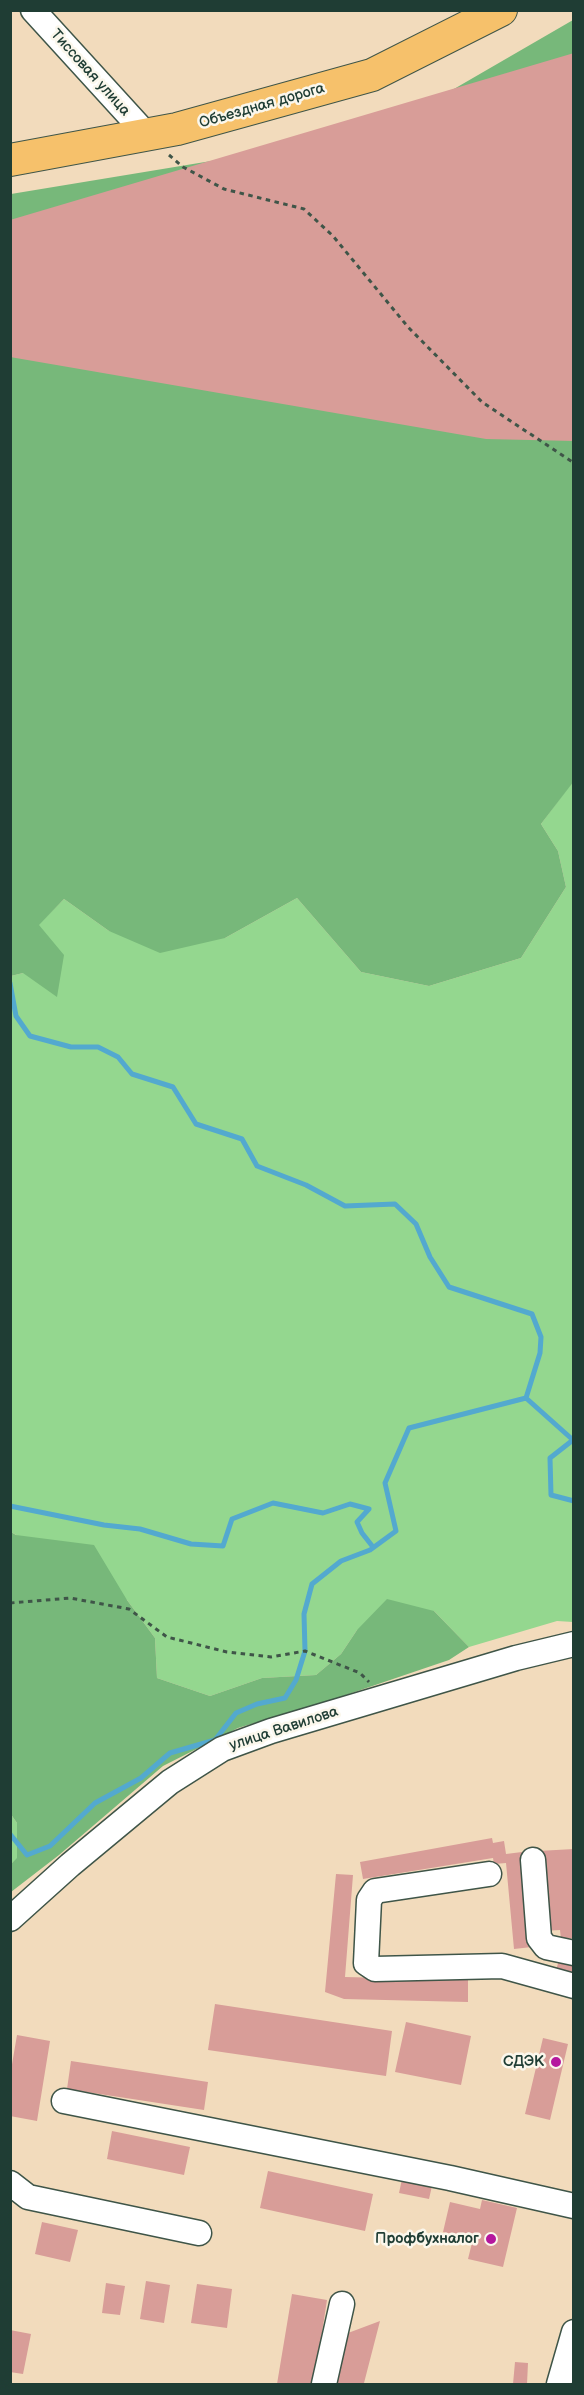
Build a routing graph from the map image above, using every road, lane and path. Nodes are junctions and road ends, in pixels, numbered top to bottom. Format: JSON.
{"nodes":[{"id":1,"x":33,"y":10,"type":"edge"},
{"id":2,"x":501,"y":10,"type":"edge"},
{"id":3,"x":464,"y":19,"type":"edge"},
{"id":4,"x":147,"y":135,"type":"junction"},
{"id":5,"x":10,"y":160,"type":"edge"},
{"id":6,"x":573,"y":464,"type":"edge"},
{"id":7,"x":10,"y":1603,"type":"edge"},
{"id":8,"x":573,"y":1644,"type":"edge"},
{"id":9,"x":387,"y":1697,"type":"junction"},
{"id":10,"x":533,"y":1860,"type":"dead end"},
{"id":11,"x":489,"y":1874,"type":"dead end"},
{"id":12,"x":10,"y":1919,"type":"edge"},
{"id":13,"x":564,"y":1951,"type":"edge"},
{"id":14,"x":543,"y":1977,"type":"junction"},
{"id":15,"x":573,"y":1986,"type":"edge"},
{"id":16,"x":64,"y":2101,"type":"dead end"},
{"id":17,"x":10,"y":2183,"type":"edge"},
{"id":18,"x":573,"y":2206,"type":"edge"},
{"id":19,"x":200,"y":2233,"type":"dead end"},
{"id":20,"x":342,"y":2304,"type":"dead end"},
{"id":21,"x":573,"y":2335,"type":"edge"},
{"id":22,"x":324,"y":2385,"type":"edge"},
{"id":23,"x":559,"y":2385,"type":"edge"}],
"edges":[{"from":1,"to":4,"type":"street","name":"Тиссовая улица"},
{"from":2,"to":3,"type":"main road","name":"Объездная дорога"},
{"from":3,"to":4,"type":"main road","name":"Объездная дорога"},
{"from":4,"to":5,"type":"main road","name":"Объездная дорога"},
{"from":4,"to":6,"type":"path"},
{"from":7,"to":9,"type":"path"},
{"from":8,"to":9,"type":"street","name":"улица Вавилова"},
{"from":9,"to":12,"type":"street","name":"улица Вавилова"},
{"from":10,"to":13,"type":"street"},
{"from":11,"to":14,"type":"street"},
{"from":13,"to":14,"type":"street"},
{"from":14,"to":15,"type":"street"},
{"from":16,"to":18,"type":"street"},
{"from":17,"to":19,"type":"street"},
{"from":20,"to":22,"type":"street"},
{"from":21,"to":23,"type":"street"}]}
